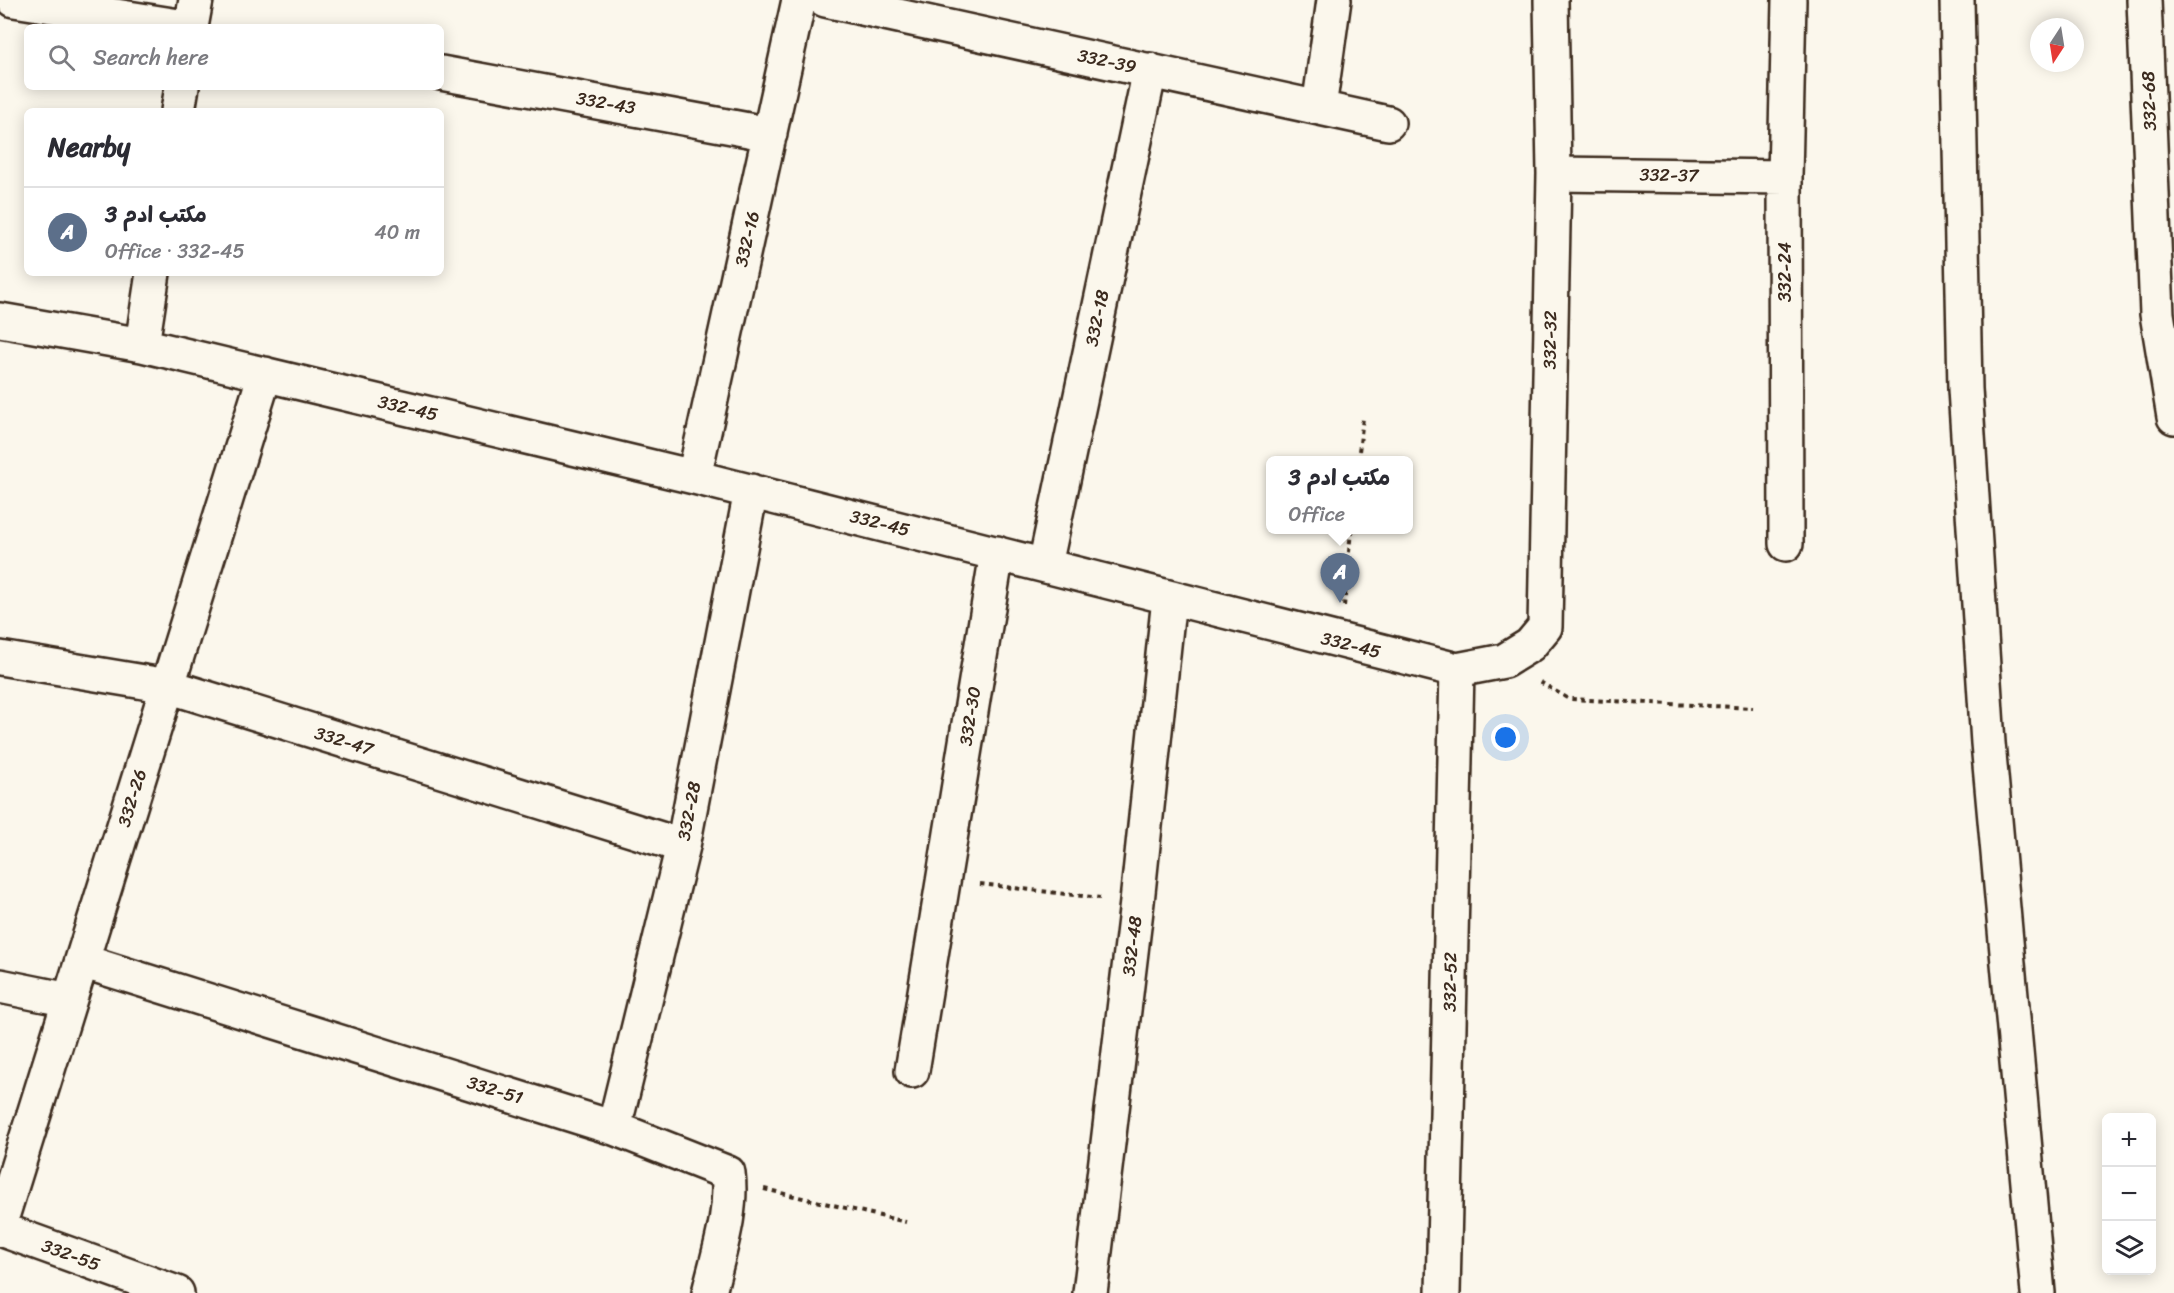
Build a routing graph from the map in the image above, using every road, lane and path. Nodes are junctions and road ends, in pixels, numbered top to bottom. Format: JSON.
{"nodes":[{"id":1,"x":14,"y":0,"type":"edge"},
{"id":2,"x":196,"y":0,"type":"edge"},
{"id":3,"x":799,"y":0,"type":"edge"},
{"id":4,"x":825,"y":0,"type":"edge"},
{"id":5,"x":1334,"y":0,"type":"edge"},
{"id":6,"x":1551,"y":0,"type":"edge"},
{"id":7,"x":1789,"y":0,"type":"edge"},
{"id":8,"x":1957,"y":0,"type":"edge"},
{"id":9,"x":2144,"y":0,"type":"edge"},
{"id":10,"x":166,"y":24,"type":"edge"},
{"id":11,"x":192,"y":24,"type":"edge"},
{"id":12,"x":1150,"y":70,"type":"junction"},
{"id":13,"x":444,"y":75,"type":"edge"},
{"id":14,"x":182,"y":90,"type":"edge"},
{"id":15,"x":178,"y":108,"type":"edge"},
{"id":16,"x":1319,"y":108,"type":"junction"},
{"id":17,"x":1388,"y":123,"type":"dead end"},
{"id":18,"x":770,"y":134,"type":"junction"},
{"id":19,"x":1554,"y":174,"type":"junction"},
{"id":20,"x":1785,"y":177,"type":"junction"},
{"id":21,"x":153,"y":276,"type":"edge"},
{"id":22,"x":0,"y":320,"type":"edge"},
{"id":23,"x":142,"y":345,"type":"junction"},
{"id":24,"x":265,"y":374,"type":"junction"},
{"id":25,"x":2174,"y":417,"type":"edge"},
{"id":26,"x":1363,"y":418,"type":"dead end"},
{"id":27,"x":1358,"y":456,"type":"edge"},
{"id":28,"x":694,"y":477,"type":"junction"},
{"id":29,"x":751,"y":491,"type":"junction"},
{"id":30,"x":1351,"y":534,"type":"edge"},
{"id":31,"x":1786,"y":544,"type":"dead end"},
{"id":32,"x":997,"y":553,"type":"junction"},
{"id":33,"x":1045,"y":565,"type":"junction"},
{"id":34,"x":1169,"y":598,"type":"junction"},
{"id":35,"x":1340,"y":642,"type":"junction"},
{"id":36,"x":0,"y":658,"type":"edge"},
{"id":37,"x":1504,"y":661,"type":"junction"},
{"id":38,"x":1457,"y":670,"type":"junction"},
{"id":39,"x":168,"y":686,"type":"junction"},
{"id":40,"x":1753,"y":708,"type":"dead end"},
{"id":41,"x":682,"y":846,"type":"junction"},
{"id":42,"x":943,"y":879,"type":"junction"},
{"id":43,"x":1137,"y":902,"type":"junction"},
{"id":44,"x":82,"y":961,"type":"junction"},
{"id":45,"x":0,"y":986,"type":"edge"},
{"id":46,"x":69,"y":1000,"type":"junction"},
{"id":47,"x":912,"y":1071,"type":"dead end"},
{"id":48,"x":614,"y":1128,"type":"junction"},
{"id":49,"x":728,"y":1173,"type":"junction"},
{"id":50,"x":906,"y":1222,"type":"dead end"},
{"id":51,"x":0,"y":1223,"type":"edge"},
{"id":52,"x":0,"y":1229,"type":"edge"},
{"id":53,"x":177,"y":1293,"type":"edge"},
{"id":54,"x":709,"y":1293,"type":"edge"},
{"id":55,"x":1090,"y":1293,"type":"edge"},
{"id":56,"x":1443,"y":1293,"type":"edge"},
{"id":57,"x":2038,"y":1293,"type":"edge"}],
"edges":[{"from":1,"to":10,"type":"street"},
{"from":2,"to":11,"type":"street"},
{"from":3,"to":18,"type":"street","name":"332-16"},
{"from":4,"to":12,"type":"street","name":"332-39"},
{"from":5,"to":16,"type":"street"},
{"from":6,"to":19,"type":"street","name":"332-32"},
{"from":7,"to":20,"type":"street","name":"332-24"},
{"from":8,"to":57,"type":"street"},
{"from":9,"to":25,"type":"street","name":"332-68"},
{"from":12,"to":16,"type":"street","name":"332-39"},
{"from":12,"to":33,"type":"street","name":"332-18"},
{"from":13,"to":18,"type":"street","name":"332-43"},
{"from":14,"to":15,"type":"street"},
{"from":16,"to":17,"type":"street","name":"332-39"},
{"from":18,"to":28,"type":"street","name":"332-16"},
{"from":19,"to":20,"type":"street","name":"332-37"},
{"from":19,"to":37,"type":"street","name":"332-32"},
{"from":20,"to":31,"type":"street","name":"332-24"},
{"from":21,"to":23,"type":"street"},
{"from":22,"to":23,"type":"street","name":"332-45"},
{"from":23,"to":24,"type":"street","name":"332-45"},
{"from":24,"to":28,"type":"street","name":"332-45"},
{"from":24,"to":39,"type":"street","name":"332-26"},
{"from":26,"to":27,"type":"path"},
{"from":28,"to":29,"type":"street","name":"332-45"},
{"from":29,"to":32,"type":"street","name":"332-45"},
{"from":29,"to":41,"type":"street","name":"332-28"},
{"from":30,"to":35,"type":"path"},
{"from":32,"to":33,"type":"street","name":"332-45"},
{"from":32,"to":42,"type":"street","name":"332-30"},
{"from":33,"to":34,"type":"street","name":"332-45"},
{"from":34,"to":35,"type":"street","name":"332-45"},
{"from":34,"to":43,"type":"street","name":"332-48"},
{"from":35,"to":38,"type":"street","name":"332-45"},
{"from":36,"to":39,"type":"street","name":"332-47"},
{"from":37,"to":38,"type":"street","name":"332-45"},
{"from":37,"to":40,"type":"path"},
{"from":38,"to":56,"type":"street","name":"332-52"},
{"from":39,"to":41,"type":"street","name":"332-47"},
{"from":39,"to":44,"type":"street","name":"332-26"},
{"from":41,"to":48,"type":"street","name":"332-28"},
{"from":42,"to":43,"type":"path"},
{"from":42,"to":47,"type":"street","name":"332-30"},
{"from":43,"to":55,"type":"street","name":"332-48"},
{"from":44,"to":46,"type":"street","name":"332-26"},
{"from":44,"to":48,"type":"street","name":"332-51"},
{"from":45,"to":46,"type":"street"},
{"from":46,"to":51,"type":"street","name":"332-26"},
{"from":48,"to":49,"type":"street","name":"332-51"},
{"from":49,"to":50,"type":"path"},
{"from":49,"to":54,"type":"street"},
{"from":52,"to":53,"type":"street","name":"332-55"}]}
